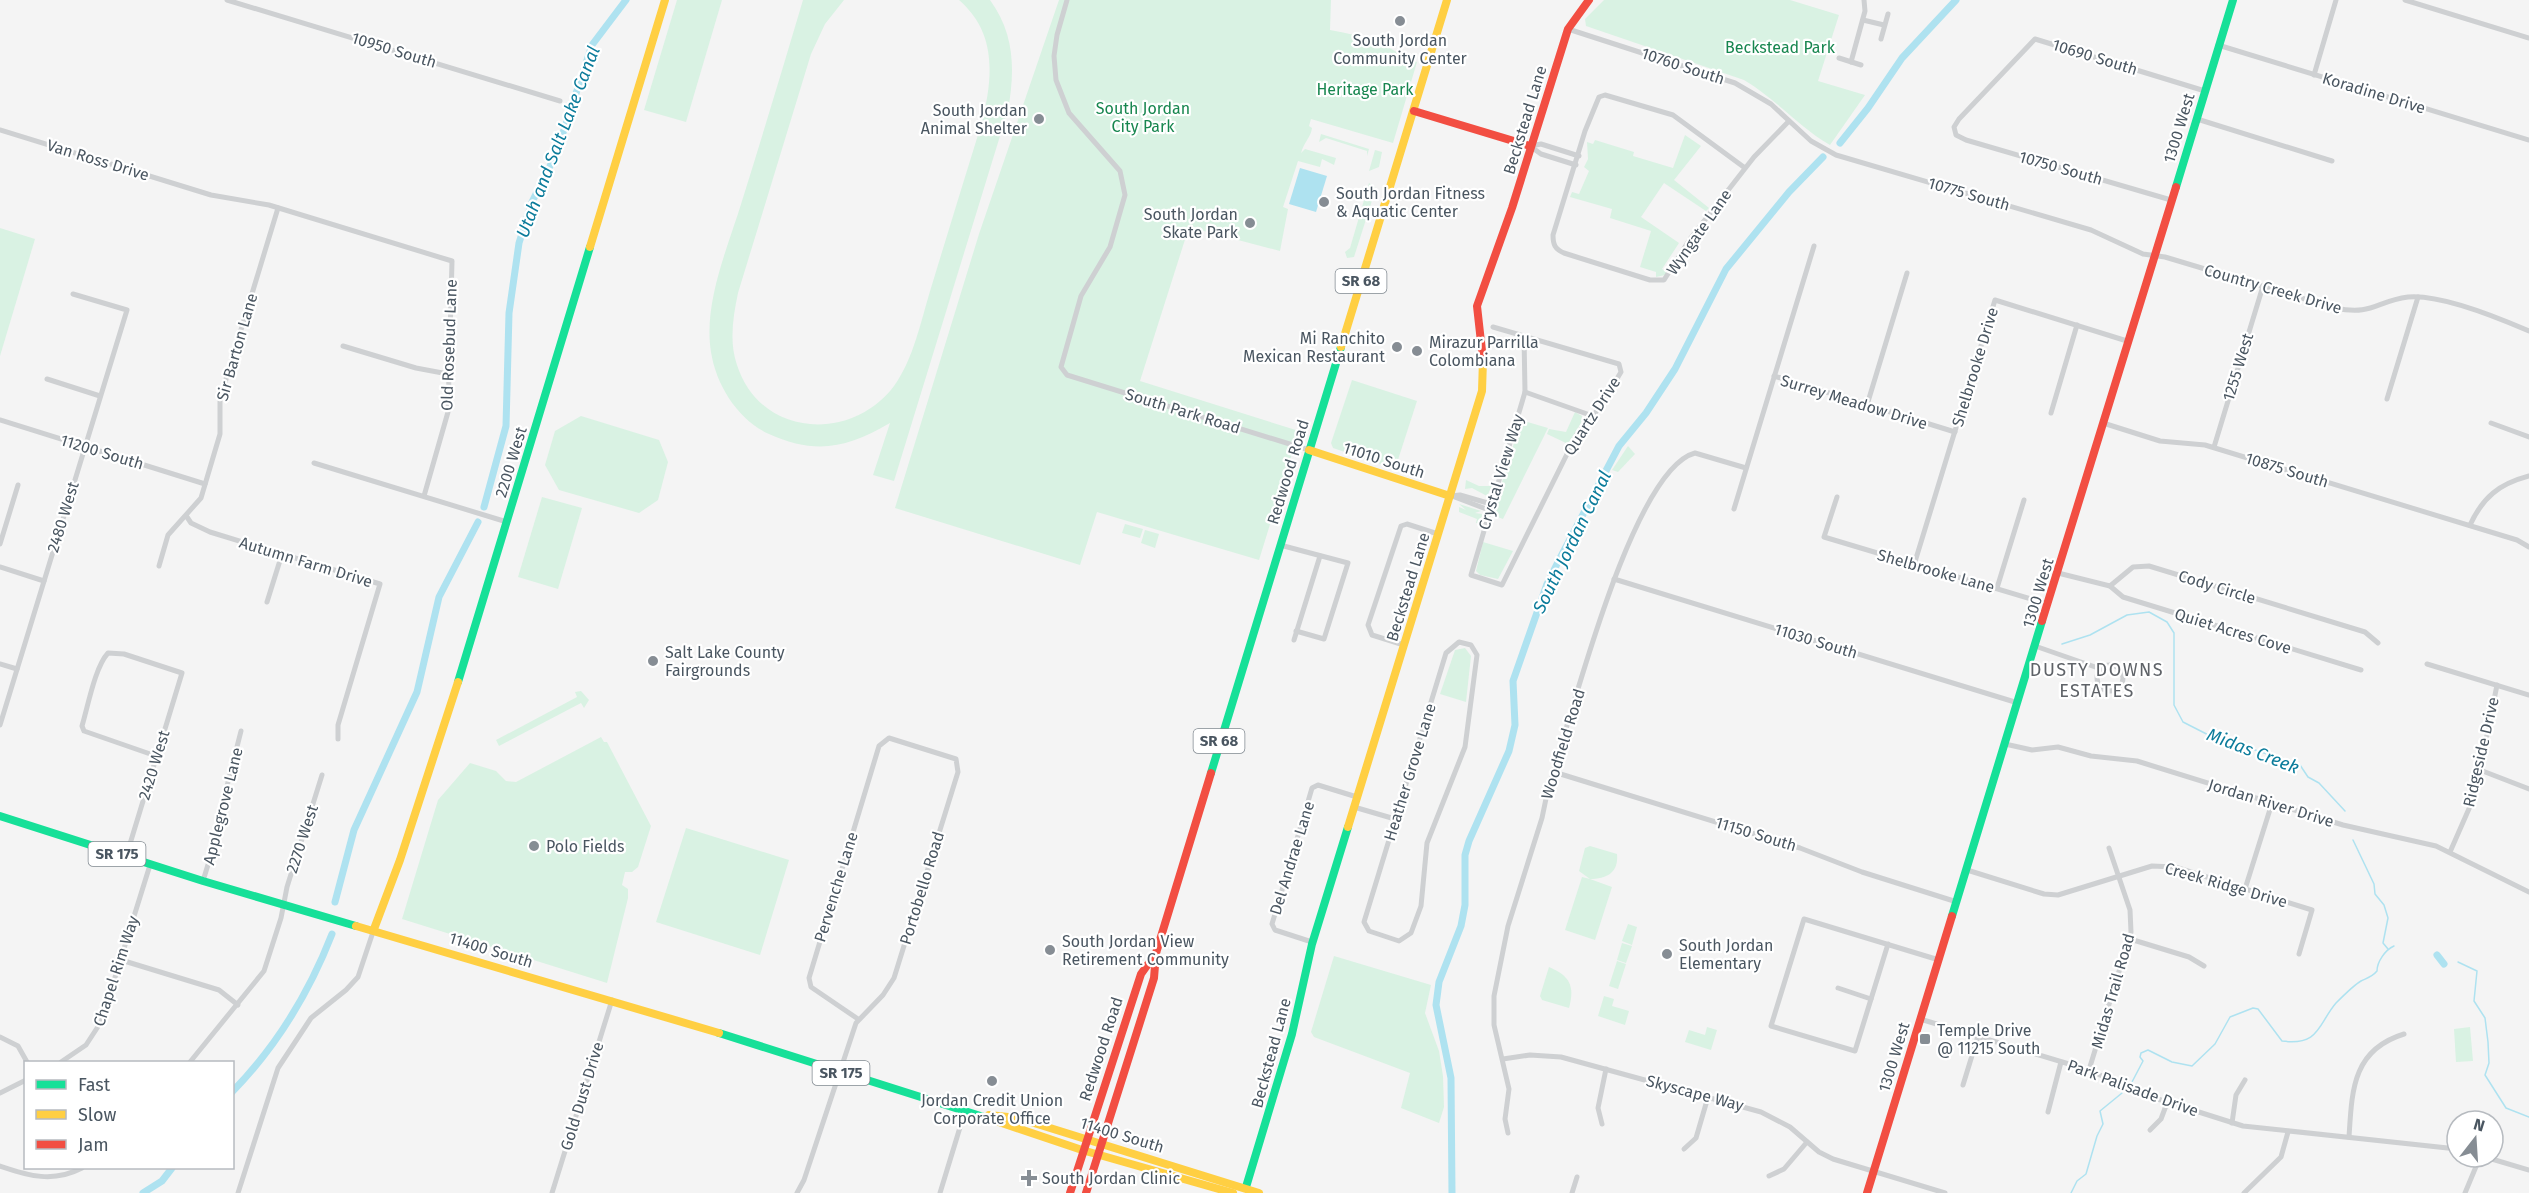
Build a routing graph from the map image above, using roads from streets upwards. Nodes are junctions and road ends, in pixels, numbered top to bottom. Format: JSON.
{"nodes":[{"id":1,"x":227,"y":0,"type":"edge"},
{"id":2,"x":664,"y":0,"type":"edge"},
{"id":3,"x":1067,"y":0,"type":"edge"},
{"id":4,"x":1447,"y":0,"type":"edge"},
{"id":5,"x":1589,"y":0,"type":"edge"},
{"id":6,"x":1864,"y":0,"type":"edge"},
{"id":7,"x":2233,"y":0,"type":"edge"},
{"id":8,"x":2336,"y":0,"type":"edge"},
{"id":9,"x":2405,"y":0,"type":"edge"},
{"id":10,"x":1888,"y":14,"type":"dead end"},
{"id":11,"x":1863,"y":20,"type":"junction"},
{"id":12,"x":1884,"y":25,"type":"junction"},
{"id":13,"x":1568,"y":29,"type":"junction"},
{"id":14,"x":2529,"y":38,"type":"edge"},
{"id":15,"x":1881,"y":39,"type":"dead end"},
{"id":16,"x":2218,"y":45,"type":"junction"},
{"id":17,"x":1839,"y":58,"type":"dead end"},
{"id":18,"x":1851,"y":62,"type":"junction"},
{"id":19,"x":1862,"y":65,"type":"dead end"},
{"id":20,"x":2314,"y":75,"type":"junction"},
{"id":21,"x":2205,"y":91,"type":"junction"},
{"id":22,"x":560,"y":101,"type":"dead end"},
{"id":23,"x":1414,"y":111,"type":"junction"},
{"id":24,"x":2197,"y":119,"type":"junction"},
{"id":25,"x":1789,"y":122,"type":"junction"},
{"id":26,"x":0,"y":130,"type":"edge"},
{"id":27,"x":1953,"y":132,"type":"joint"},
{"id":28,"x":2529,"y":140,"type":"edge"},
{"id":29,"x":1530,"y":146,"type":"junction"},
{"id":30,"x":1579,"y":156,"type":"junction"},
{"id":31,"x":2332,"y":160,"type":"dead end"},
{"id":32,"x":1576,"y":165,"type":"junction"},
{"id":33,"x":1745,"y":168,"type":"junction"},
{"id":34,"x":196,"y":190,"type":"joint"},
{"id":35,"x":2171,"y":200,"type":"junction"},
{"id":36,"x":278,"y":208,"type":"junction"},
{"id":37,"x":1814,"y":246,"type":"dead end"},
{"id":38,"x":2155,"y":255,"type":"junction"},
{"id":39,"x":1907,"y":273,"type":"dead end"},
{"id":40,"x":2263,"y":286,"type":"junction"},
{"id":41,"x":73,"y":294,"type":"dead end"},
{"id":42,"x":2418,"y":297,"type":"junction"},
{"id":43,"x":2077,"y":326,"type":"junction"},
{"id":44,"x":1493,"y":327,"type":"dead end"},
{"id":45,"x":2529,"y":331,"type":"edge"},
{"id":46,"x":1524,"y":336,"type":"junction"},
{"id":47,"x":2127,"y":341,"type":"junction"},
{"id":48,"x":343,"y":345,"type":"dead end"},
{"id":49,"x":448,"y":374,"type":"junction"},
{"id":50,"x":1774,"y":376,"type":"junction"},
{"id":51,"x":47,"y":379,"type":"dead end"},
{"id":52,"x":1525,"y":392,"type":"junction"},
{"id":53,"x":100,"y":396,"type":"junction"},
{"id":54,"x":2387,"y":399,"type":"dead end"},
{"id":55,"x":1867,"y":405,"type":"junction"},
{"id":56,"x":2050,"y":413,"type":"dead end"},
{"id":57,"x":1590,"y":415,"type":"junction"},
{"id":58,"x":0,"y":420,"type":"edge"},
{"id":59,"x":2103,"y":423,"type":"junction"},
{"id":60,"x":2491,"y":423,"type":"dead end"},
{"id":61,"x":1955,"y":432,"type":"junction"},
{"id":62,"x":2529,"y":437,"type":"edge"},
{"id":63,"x":85,"y":446,"type":"junction"},
{"id":64,"x":2214,"y":447,"type":"junction"},
{"id":65,"x":1310,"y":450,"type":"junction"},
{"id":66,"x":314,"y":463,"type":"dead end"},
{"id":67,"x":1746,"y":468,"type":"junction"},
{"id":68,"x":2529,"y":476,"type":"edge"},
{"id":69,"x":205,"y":484,"type":"junction"},
{"id":70,"x":18,"y":485,"type":"dead end"},
{"id":71,"x":424,"y":496,"type":"junction"},
{"id":72,"x":1450,"y":496,"type":"junction"},
{"id":73,"x":1837,"y":497,"type":"dead end"},
{"id":74,"x":2024,"y":500,"type":"dead end"},
{"id":75,"x":1490,"y":507,"type":"junction"},
{"id":76,"x":1734,"y":509,"type":"dead end"},
{"id":77,"x":187,"y":517,"type":"junction"},
{"id":78,"x":507,"y":522,"type":"junction"},
{"id":79,"x":2470,"y":525,"type":"junction"},
{"id":80,"x":1438,"y":534,"type":"junction"},
{"id":81,"x":0,"y":544,"type":"edge"},
{"id":82,"x":1280,"y":545,"type":"junction"},
{"id":83,"x":2529,"y":547,"type":"edge"},
{"id":84,"x":282,"y":554,"type":"junction"},
{"id":85,"x":1320,"y":556,"type":"junction"},
{"id":86,"x":1914,"y":565,"type":"junction"},
{"id":87,"x":159,"y":566,"type":"dead end"},
{"id":88,"x":0,"y":567,"type":"edge"},
{"id":89,"x":2058,"y":573,"type":"junction"},
{"id":90,"x":1614,"y":579,"type":"junction"},
{"id":91,"x":44,"y":581,"type":"junction"},
{"id":92,"x":1502,"y":585,"type":"joint"},
{"id":93,"x":2110,"y":586,"type":"junction"},
{"id":94,"x":1997,"y":588,"type":"junction"},
{"id":95,"x":267,"y":602,"type":"dead end"},
{"id":96,"x":2048,"y":604,"type":"junction"},
{"id":97,"x":1296,"y":631,"type":"junction"},
{"id":98,"x":1294,"y":640,"type":"dead end"},
{"id":99,"x":2378,"y":643,"type":"dead end"},
{"id":100,"x":1404,"y":645,"type":"junction"},
{"id":101,"x":2035,"y":646,"type":"junction"},
{"id":102,"x":0,"y":664,"type":"edge"},
{"id":103,"x":2427,"y":664,"type":"dead end"},
{"id":104,"x":16,"y":669,"type":"junction"},
{"id":105,"x":2101,"y":669,"type":"junction"},
{"id":106,"x":2361,"y":670,"type":"dead end"},
{"id":107,"x":2497,"y":685,"type":"junction"},
{"id":108,"x":2529,"y":695,"type":"edge"},
{"id":109,"x":2018,"y":704,"type":"junction"},
{"id":110,"x":0,"y":725,"type":"edge"},
{"id":111,"x":241,"y":731,"type":"dead end"},
{"id":112,"x":889,"y":738,"type":"joint"},
{"id":113,"x":338,"y":739,"type":"dead end"},
{"id":114,"x":2005,"y":744,"type":"junction"},
{"id":115,"x":156,"y":756,"type":"junction"},
{"id":116,"x":2480,"y":770,"type":"junction"},
{"id":117,"x":1554,"y":772,"type":"junction"},
{"id":118,"x":322,"y":775,"type":"dead end"},
{"id":119,"x":2529,"y":789,"type":"edge"},
{"id":120,"x":1357,"y":797,"type":"junction"},
{"id":121,"x":2271,"y":803,"type":"junction"},
{"id":122,"x":1354,"y":807,"type":"junction"},
{"id":123,"x":0,"y":816,"type":"edge"},
{"id":124,"x":1395,"y":819,"type":"junction"},
{"id":125,"x":2109,"y":848,"type":"dead end"},
{"id":126,"x":2450,"y":852,"type":"junction"},
{"id":127,"x":126,"y":857,"type":"junction"},
{"id":128,"x":150,"y":865,"type":"junction"},
{"id":129,"x":1967,"y":870,"type":"junction"},
{"id":130,"x":2119,"y":877,"type":"junction"},
{"id":131,"x":203,"y":881,"type":"junction"},
{"id":132,"x":2245,"y":889,"type":"junction"},
{"id":133,"x":2529,"y":891,"type":"edge"},
{"id":134,"x":1956,"y":902,"type":"junction"},
{"id":135,"x":283,"y":904,"type":"junction"},
{"id":136,"x":374,"y":929,"type":"junction"},
{"id":137,"x":2130,"y":939,"type":"junction"},
{"id":138,"x":1312,"y":942,"type":"junction"},
{"id":139,"x":1888,"y":944,"type":"junction"},
{"id":140,"x":1156,"y":953,"type":"junction"},
{"id":141,"x":2299,"y":954,"type":"dead end"},
{"id":142,"x":121,"y":960,"type":"junction"},
{"id":143,"x":1939,"y":960,"type":"junction"},
{"id":144,"x":2204,"y":966,"type":"dead end"},
{"id":145,"x":1838,"y":988,"type":"dead end"},
{"id":146,"x":1871,"y":999,"type":"junction"},
{"id":147,"x":612,"y":1000,"type":"junction"},
{"id":148,"x":238,"y":1005,"type":"junction"},
{"id":149,"x":858,"y":1018,"type":"junction"},
{"id":150,"x":1920,"y":1019,"type":"junction"},
{"id":151,"x":2404,"y":1034,"type":"dead end"},
{"id":152,"x":1978,"y":1036,"type":"junction"},
{"id":153,"x":0,"y":1037,"type":"edge"},
{"id":154,"x":1503,"y":1059,"type":"junction"},
{"id":155,"x":26,"y":1061,"type":"edge"},
{"id":156,"x":63,"y":1061,"type":"edge"},
{"id":157,"x":191,"y":1061,"type":"edge"},
{"id":158,"x":2061,"y":1062,"type":"junction"},
{"id":159,"x":1606,"y":1069,"type":"junction"},
{"id":160,"x":2089,"y":1070,"type":"junction"},
{"id":161,"x":840,"y":1072,"type":"junction"},
{"id":162,"x":2244,"y":1080,"type":"dead end"},
{"id":163,"x":24,"y":1081,"type":"edge"},
{"id":164,"x":1964,"y":1085,"type":"dead end"},
{"id":165,"x":0,"y":1093,"type":"edge"},
{"id":166,"x":1708,"y":1097,"type":"junction"},
{"id":167,"x":2167,"y":1103,"type":"junction"},
{"id":168,"x":965,"y":1110,"type":"junction"},
{"id":169,"x":2048,"y":1112,"type":"dead end"},
{"id":170,"x":974,"y":1113,"type":"junction"},
{"id":171,"x":2232,"y":1123,"type":"junction"},
{"id":172,"x":1602,"y":1124,"type":"dead end"},
{"id":173,"x":2150,"y":1130,"type":"dead end"},
{"id":174,"x":2288,"y":1132,"type":"junction"},
{"id":175,"x":1508,"y":1133,"type":"dead end"},
{"id":176,"x":2349,"y":1137,"type":"junction"},
{"id":177,"x":1086,"y":1138,"type":"junction"},
{"id":178,"x":1807,"y":1142,"type":"junction"},
{"id":179,"x":1102,"y":1143,"type":"junction"},
{"id":180,"x":2445,"y":1148,"type":"edge"},
{"id":181,"x":1684,"y":1149,"type":"dead end"},
{"id":182,"x":1082,"y":1150,"type":"junction"},
{"id":183,"x":1098,"y":1155,"type":"junction"},
{"id":184,"x":2505,"y":1163,"type":"edge"},
{"id":185,"x":0,"y":1166,"type":"edge"},
{"id":186,"x":78,"y":1169,"type":"edge"},
{"id":187,"x":2475,"y":1169,"type":"edge"},
{"id":188,"x":2529,"y":1170,"type":"edge"},
{"id":189,"x":1873,"y":1172,"type":"junction"},
{"id":190,"x":1769,"y":1176,"type":"dead end"},
{"id":191,"x":1576,"y":1177,"type":"dead end"},
{"id":192,"x":1246,"y":1187,"type":"junction"},
{"id":193,"x":238,"y":1193,"type":"edge"},
{"id":194,"x":552,"y":1193,"type":"edge"},
{"id":195,"x":797,"y":1193,"type":"edge"},
{"id":196,"x":940,"y":1193,"type":"edge"},
{"id":197,"x":1070,"y":1193,"type":"edge"},
{"id":198,"x":1086,"y":1193,"type":"edge"},
{"id":199,"x":1233,"y":1193,"type":"edge"},
{"id":200,"x":1259,"y":1193,"type":"edge"},
{"id":201,"x":1572,"y":1193,"type":"edge"},
{"id":202,"x":1867,"y":1193,"type":"edge"},
{"id":203,"x":1945,"y":1193,"type":"edge"},
{"id":204,"x":2244,"y":1193,"type":"edge"},
{"id":205,"x":2465,"y":1193,"type":"edge"}],
"edges":[{"from":1,"to":22,"type":"street","name":"10950 South"},
{"from":2,"to":78,"type":"street","name":"2200 West"},
{"from":3,"to":65,"type":"street","name":"South Park Road"},
{"from":4,"to":23,"type":"street","name":"Redwood Road","number":"SR 68"},
{"from":5,"to":13,"type":"street","name":"Beckstead Lane"},
{"from":6,"to":11,"type":"street"},
{"from":7,"to":16,"type":"street","name":"1300 West"},
{"from":8,"to":20,"type":"street"},
{"from":9,"to":14,"type":"street"},
{"from":10,"to":12,"type":"street"},
{"from":11,"to":12,"type":"street"},
{"from":11,"to":18,"type":"street"},
{"from":12,"to":15,"type":"street"},
{"from":13,"to":25,"type":"street","name":"10760 South"},
{"from":13,"to":29,"type":"street","name":"Beckstead Lane"},
{"from":16,"to":20,"type":"street","name":"Koradine Drive"},
{"from":16,"to":21,"type":"street","name":"1300 West"},
{"from":17,"to":18,"type":"street"},
{"from":18,"to":19,"type":"street"},
{"from":20,"to":28,"type":"street","name":"Koradine Drive"},
{"from":21,"to":24,"type":"street","name":"1300 West"},
{"from":21,"to":27,"type":"street","name":"10690 South"},
{"from":23,"to":29,"type":"street"},
{"from":23,"to":65,"type":"street","name":"Redwood Road","number":"SR 68"},
{"from":24,"to":31,"type":"street"},
{"from":24,"to":35,"type":"street","name":"1300 West"},
{"from":25,"to":33,"type":"street","name":"Wyngate Lane"},
{"from":25,"to":38,"type":"street","name":"10775 South"},
{"from":26,"to":34,"type":"street","name":"Van Ross Drive"},
{"from":27,"to":35,"type":"street","name":"10750 South"},
{"from":29,"to":30,"type":"street"},
{"from":29,"to":32,"type":"street"},
{"from":29,"to":72,"type":"street","name":"Beckstead Lane"},
{"from":30,"to":32,"type":"street"},
{"from":30,"to":33,"type":"street"},
{"from":32,"to":33,"type":"street","name":"Wyngate Lane"},
{"from":34,"to":36,"type":"street","name":"Old Rosebud Lane"},
{"from":35,"to":38,"type":"street","name":"1300 West"},
{"from":36,"to":49,"type":"street","name":"Old Rosebud Lane"},
{"from":36,"to":69,"type":"street","name":"Sir Barton Lane"},
{"from":37,"to":50,"type":"street"},
{"from":38,"to":40,"type":"street","name":"Country Creek Drive"},
{"from":38,"to":47,"type":"street","name":"1300 West"},
{"from":39,"to":55,"type":"street"},
{"from":40,"to":42,"type":"street","name":"Country Creek Drive"},
{"from":40,"to":64,"type":"street","name":"1255 West"},
{"from":41,"to":53,"type":"street","name":"2480 West"},
{"from":42,"to":45,"type":"street","name":"Country Creek Drive"},
{"from":42,"to":54,"type":"street"},
{"from":43,"to":47,"type":"street","name":"Shelbrooke Drive"},
{"from":43,"to":56,"type":"street"},
{"from":43,"to":61,"type":"street","name":"Shelbrooke Drive"},
{"from":44,"to":46,"type":"street","name":"Quartz Drive"},
{"from":46,"to":52,"type":"street","name":"Crystal View Way"},
{"from":46,"to":57,"type":"street","name":"Quartz Drive"},
{"from":47,"to":59,"type":"street","name":"1300 West"},
{"from":48,"to":49,"type":"street"},
{"from":49,"to":71,"type":"street","name":"Old Rosebud Lane"},
{"from":50,"to":55,"type":"street","name":"Surrey Meadow Drive"},
{"from":50,"to":67,"type":"street","name":"Surrey Meadow Drive"},
{"from":51,"to":53,"type":"street"},
{"from":52,"to":57,"type":"street"},
{"from":52,"to":75,"type":"street","name":"Crystal View Way"},
{"from":53,"to":63,"type":"street","name":"2480 West"},
{"from":55,"to":61,"type":"street","name":"Surrey Meadow Drive"},
{"from":57,"to":92,"type":"street","name":"Quartz Drive"},
{"from":58,"to":63,"type":"street","name":"11200 South"},
{"from":59,"to":64,"type":"street","name":"10875 South"},
{"from":59,"to":89,"type":"street","name":"1300 West"},
{"from":60,"to":62,"type":"street"},
{"from":61,"to":86,"type":"street","name":"Shelbrooke Drive"},
{"from":63,"to":69,"type":"street","name":"11200 South"},
{"from":63,"to":91,"type":"street","name":"2480 West"},
{"from":64,"to":79,"type":"street","name":"10875 South"},
{"from":65,"to":72,"type":"street","name":"11010 South"},
{"from":65,"to":82,"type":"street","name":"Redwood Road","number":"SR 68"},
{"from":66,"to":71,"type":"street"},
{"from":67,"to":76,"type":"street","name":"Surrey Meadow Drive"},
{"from":67,"to":90,"type":"street","name":"Woodfield Road"},
{"from":68,"to":79,"type":"street"},
{"from":69,"to":77,"type":"street","name":"Sir Barton Lane"},
{"from":70,"to":81,"type":"street"},
{"from":71,"to":78,"type":"street"},
{"from":72,"to":75,"type":"street","name":"11010 South"},
{"from":72,"to":80,"type":"street","name":"Beckstead Lane"},
{"from":73,"to":86,"type":"street","name":"Shelbrooke Lane"},
{"from":74,"to":94,"type":"street"},
{"from":75,"to":92,"type":"street","name":"Crystal View Way"},
{"from":77,"to":84,"type":"street","name":"Autumn Farm Drive"},
{"from":77,"to":87,"type":"street","name":"Sir Barton Lane"},
{"from":78,"to":136,"type":"street","name":"2200 West"},
{"from":79,"to":83,"type":"street","name":"10875 South"},
{"from":80,"to":100,"type":"street","name":"Beckstead Lane"},
{"from":80,"to":100,"type":"street"},
{"from":82,"to":85,"type":"street"},
{"from":82,"to":140,"type":"street","name":"Redwood Road","number":"SR 68"},
{"from":84,"to":95,"type":"street"},
{"from":84,"to":113,"type":"street","name":"Autumn Farm Drive"},
{"from":85,"to":97,"type":"street"},
{"from":85,"to":97,"type":"street"},
{"from":86,"to":94,"type":"street","name":"Shelbrooke Lane"},
{"from":88,"to":91,"type":"street"},
{"from":89,"to":93,"type":"street"},
{"from":89,"to":96,"type":"street","name":"1300 West"},
{"from":90,"to":109,"type":"street","name":"11030 South"},
{"from":90,"to":117,"type":"street","name":"Woodfield Road"},
{"from":91,"to":104,"type":"street","name":"2480 West"},
{"from":93,"to":99,"type":"street","name":"Cody Circle"},
{"from":93,"to":106,"type":"street","name":"Quiet Acres Cove"},
{"from":94,"to":96,"type":"street","name":"Shelbrooke Lane"},
{"from":96,"to":101,"type":"street","name":"1300 West"},
{"from":97,"to":98,"type":"street"},
{"from":100,"to":120,"type":"street","name":"Beckstead Lane"},
{"from":101,"to":105,"type":"street"},
{"from":101,"to":109,"type":"street","name":"1300 West"},
{"from":102,"to":104,"type":"street"},
{"from":103,"to":107,"type":"street"},
{"from":104,"to":110,"type":"street","name":"2480 West"},
{"from":105,"to":105,"type":"street"},
{"from":107,"to":108,"type":"street"},
{"from":107,"to":116,"type":"street","name":"Ridgeside Drive"},
{"from":109,"to":114,"type":"street","name":"1300 West"},
{"from":111,"to":131,"type":"street","name":"Applegrove Lane"},
{"from":112,"to":149,"type":"street","name":"Pervenche Lane"},
{"from":112,"to":149,"type":"street","name":"Portobello Road"},
{"from":114,"to":121,"type":"street","name":"Jordan River Drive"},
{"from":114,"to":129,"type":"street","name":"1300 West"},
{"from":115,"to":115,"type":"street","name":"2420 West"},
{"from":115,"to":127,"type":"street","name":"2420 West"},
{"from":116,"to":119,"type":"street"},
{"from":116,"to":126,"type":"street","name":"Ridgeside Drive"},
{"from":117,"to":134,"type":"street","name":"11150 South"},
{"from":117,"to":154,"type":"street","name":"Woodfield Road"},
{"from":118,"to":135,"type":"street","name":"2270 West"},
{"from":120,"to":122,"type":"street","name":"Beckstead Lane"},
{"from":120,"to":138,"type":"street","name":"Del Andrae Lane"},
{"from":121,"to":126,"type":"street","name":"Jordan River Drive"},
{"from":121,"to":132,"type":"street"},
{"from":122,"to":124,"type":"street"},
{"from":122,"to":138,"type":"street","name":"Beckstead Lane"},
{"from":123,"to":127,"type":"street","name":"11400 South","number":"SR 175"},
{"from":124,"to":124,"type":"street","name":"Heather Grove Lane"},
{"from":125,"to":130,"type":"street","name":"Midas Trail Road"},
{"from":126,"to":133,"type":"street","name":"Jordan River Drive"},
{"from":127,"to":128,"type":"street","name":"11400 South","number":"SR 175"},
{"from":128,"to":131,"type":"street","name":"11400 South","number":"SR 175"},
{"from":128,"to":142,"type":"street","name":"Chapel Rim Way"},
{"from":129,"to":130,"type":"street","name":"Creek Ridge Drive"},
{"from":129,"to":134,"type":"street","name":"1300 West"},
{"from":130,"to":132,"type":"street","name":"Creek Ridge Drive"},
{"from":130,"to":137,"type":"street","name":"Midas Trail Road"},
{"from":131,"to":135,"type":"street","name":"11400 South","number":"SR 175"},
{"from":132,"to":141,"type":"street","name":"Creek Ridge Drive"},
{"from":134,"to":143,"type":"street","name":"1300 West"},
{"from":135,"to":136,"type":"street","name":"11400 South","number":"SR 175"},
{"from":135,"to":148,"type":"street","name":"2270 West"},
{"from":136,"to":147,"type":"street","name":"11400 South","number":"SR 175"},
{"from":136,"to":193,"type":"street"},
{"from":137,"to":144,"type":"street"},
{"from":137,"to":160,"type":"street","name":"Midas Trail Road"},
{"from":138,"to":192,"type":"street","name":"Beckstead Lane"},
{"from":139,"to":143,"type":"street"},
{"from":139,"to":146,"type":"street"},
{"from":139,"to":146,"type":"street"},
{"from":140,"to":177,"type":"street","name":"Redwood Road","number":"SR 68"},
{"from":140,"to":179,"type":"street","name":"Redwood Road","number":"SR 68"},
{"from":142,"to":148,"type":"street"},
{"from":142,"to":156,"type":"street","name":"Chapel Rim Way"},
{"from":143,"to":150,"type":"street","name":"1300 West"},
{"from":145,"to":146,"type":"street"},
{"from":147,"to":161,"type":"street","name":"11400 South","number":"SR 175"},
{"from":147,"to":194,"type":"street","name":"Gold Dust Drive"},
{"from":148,"to":157,"type":"street","name":"2270 West"},
{"from":149,"to":161,"type":"street","name":"Portobello Road"},
{"from":150,"to":152,"type":"street","name":"Park Palisade Drive"},
{"from":150,"to":189,"type":"street","name":"1300 West"},
{"from":151,"to":176,"type":"street"},
{"from":152,"to":158,"type":"street","name":"Park Palisade Drive"},
{"from":152,"to":164,"type":"street"},
{"from":153,"to":155,"type":"street"},
{"from":154,"to":159,"type":"street","name":"Skyscape Way"},
{"from":154,"to":175,"type":"street","name":"Woodfield Road"},
{"from":158,"to":160,"type":"street","name":"Park Palisade Drive"},
{"from":158,"to":169,"type":"street"},
{"from":159,"to":166,"type":"street","name":"Skyscape Way"},
{"from":159,"to":172,"type":"street"},
{"from":160,"to":167,"type":"street","name":"Park Palisade Drive"},
{"from":161,"to":168,"type":"street","name":"11400 South","number":"SR 175"},
{"from":161,"to":195,"type":"street","name":"Portobello Road"},
{"from":162,"to":171,"type":"street"},
{"from":163,"to":165,"type":"street"},
{"from":166,"to":178,"type":"street","name":"Skyscape Way"},
{"from":166,"to":181,"type":"street"},
{"from":167,"to":171,"type":"street","name":"Park Palisade Drive"},
{"from":167,"to":173,"type":"street"},
{"from":168,"to":170,"type":"street","name":"11400 South","number":"SR 175"},
{"from":168,"to":196,"type":"street"},
{"from":170,"to":177,"type":"street","name":"11400 South","number":"SR 175"},
{"from":170,"to":182,"type":"street","name":"11400 South","number":"SR 175"},
{"from":171,"to":174,"type":"street","name":"Park Palisade Drive"},
{"from":174,"to":176,"type":"street","name":"Park Palisade Drive"},
{"from":174,"to":204,"type":"street"},
{"from":176,"to":180,"type":"street","name":"Park Palisade Drive"},
{"from":177,"to":179,"type":"street","name":"11400 South","number":"SR 175"},
{"from":177,"to":182,"type":"street","name":"Redwood Road","number":"SR 68"},
{"from":178,"to":189,"type":"street","name":"Skyscape Way"},
{"from":178,"to":190,"type":"street"},
{"from":179,"to":183,"type":"street","name":"Redwood Road","number":"SR 68"},
{"from":179,"to":192,"type":"street","name":"11400 South","number":"SR 175"},
{"from":182,"to":183,"type":"street","name":"11400 South","number":"SR 175"},
{"from":182,"to":197,"type":"street","name":"Redwood Road","number":"SR 68"},
{"from":183,"to":198,"type":"street","name":"Redwood Road","number":"SR 68"},
{"from":183,"to":199,"type":"street","name":"11400 South","number":"SR 175"},
{"from":184,"to":188,"type":"street"},
{"from":185,"to":186,"type":"street"},
{"from":187,"to":205,"type":"street"},
{"from":189,"to":202,"type":"street","name":"1300 West"},
{"from":189,"to":203,"type":"street","name":"Skyscape Way"},
{"from":191,"to":201,"type":"street"},
{"from":192,"to":200,"type":"street","name":"11400 South","number":"SR 175"}]}
